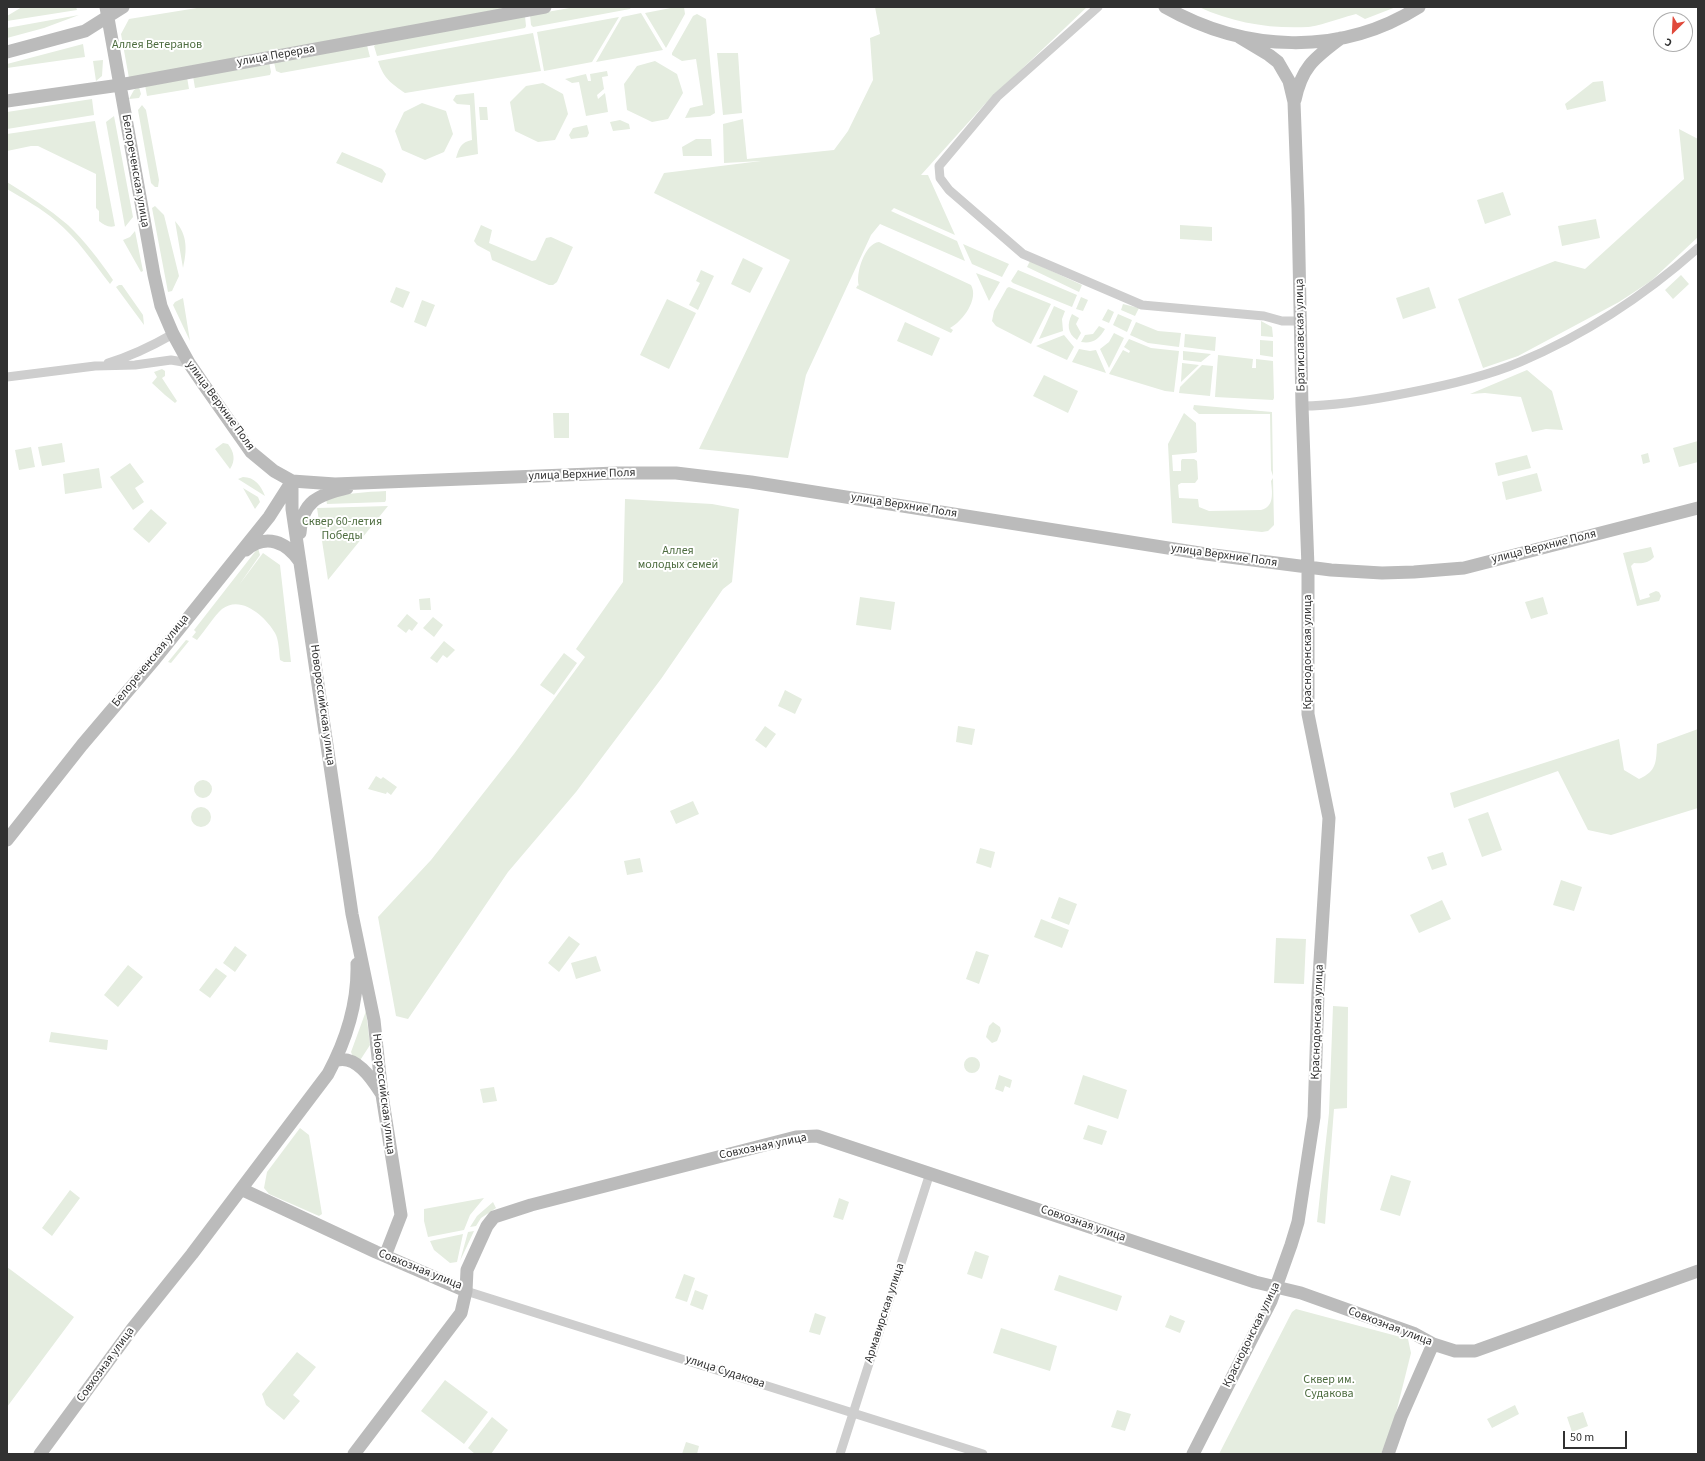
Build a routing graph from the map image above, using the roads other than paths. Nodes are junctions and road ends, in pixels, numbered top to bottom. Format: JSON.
{"nodes":[{"id":1,"x":123,"y":7,"type":"edge"},
{"id":2,"x":545,"y":7,"type":"edge"},
{"id":3,"x":1098,"y":7,"type":"edge"},
{"id":4,"x":1165,"y":7,"type":"edge"},
{"id":5,"x":1419,"y":7,"type":"edge"},
{"id":6,"x":107,"y":12,"type":"edge"},
{"id":7,"x":1239,"y":37,"type":"junction"},
{"id":8,"x":1342,"y":38,"type":"junction"},
{"id":9,"x":7,"y":52,"type":"edge"},
{"id":10,"x":120,"y":85,"type":"junction"},
{"id":11,"x":7,"y":101,"type":"edge"},
{"id":12,"x":1294,"y":102,"type":"junction"},
{"id":13,"x":1698,"y":248,"type":"edge"},
{"id":14,"x":1300,"y":321,"type":"junction"},
{"id":15,"x":172,"y":334,"type":"junction"},
{"id":16,"x":189,"y":363,"type":"junction"},
{"id":17,"x":95,"y":366,"type":"junction"},
{"id":18,"x":7,"y":377,"type":"edge"},
{"id":19,"x":1302,"y":406,"type":"junction"},
{"id":20,"x":292,"y":481,"type":"junction"},
{"id":21,"x":372,"y":483,"type":"junction"},
{"id":22,"x":1698,"y":508,"type":"edge"},
{"id":23,"x":298,"y":550,"type":"junction"},
{"id":24,"x":235,"y":560,"type":"junction"},
{"id":25,"x":300,"y":564,"type":"junction"},
{"id":26,"x":1308,"y":567,"type":"junction"},
{"id":27,"x":7,"y":840,"type":"edge"},
{"id":28,"x":355,"y":930,"type":"junction"},
{"id":29,"x":335,"y":1061,"type":"junction"},
{"id":30,"x":382,"y":1095,"type":"junction"},
{"id":31,"x":930,"y":1173,"type":"junction"},
{"id":32,"x":241,"y":1189,"type":"junction"},
{"id":33,"x":385,"y":1256,"type":"junction"},
{"id":34,"x":1698,"y":1271,"type":"edge"},
{"id":35,"x":1276,"y":1287,"type":"junction"},
{"id":36,"x":466,"y":1291,"type":"junction"},
{"id":37,"x":1433,"y":1344,"type":"junction"},
{"id":38,"x":853,"y":1413,"type":"junction"},
{"id":39,"x":40,"y":1454,"type":"edge"},
{"id":40,"x":354,"y":1454,"type":"edge"},
{"id":41,"x":840,"y":1454,"type":"edge"},
{"id":42,"x":983,"y":1454,"type":"edge"},
{"id":43,"x":1193,"y":1454,"type":"edge"},
{"id":44,"x":1388,"y":1454,"type":"edge"}],
"edges":[{"from":1,"to":6,"type":"street"},
{"from":2,"to":10,"type":"street","name":"улица Перерва"},
{"from":3,"to":14,"type":"street"},
{"from":4,"to":7,"type":"street","name":"Братиславская улица"},
{"from":5,"to":8,"type":"street","name":"Братиславская улица"},
{"from":6,"to":9,"type":"street"},
{"from":6,"to":10,"type":"street","name":"Белореченская улица"},
{"from":7,"to":8,"type":"street","name":"Братиславская улица"},
{"from":7,"to":12,"type":"street","name":"Братиславская улица"},
{"from":8,"to":12,"type":"street","name":"Братиславская улица"},
{"from":10,"to":11,"type":"street","name":"улица Перерва"},
{"from":10,"to":15,"type":"street","name":"Белореченская улица"},
{"from":12,"to":14,"type":"street","name":"Братиславская улица"},
{"from":13,"to":19,"type":"street"},
{"from":14,"to":19,"type":"street","name":"Братиславская улица"},
{"from":15,"to":16,"type":"street","name":"улица Верхние Поля"},
{"from":15,"to":17,"type":"street"},
{"from":16,"to":17,"type":"street"},
{"from":16,"to":20,"type":"street","name":"улица Верхние Поля"},
{"from":17,"to":18,"type":"street"},
{"from":19,"to":26,"type":"street","name":"Братиславская улица"},
{"from":20,"to":21,"type":"street","name":"улица Верхние Поля"},
{"from":20,"to":23,"type":"street","name":"Новороссийская улица"},
{"from":20,"to":24,"type":"street","name":"Белореченская улица"},
{"from":21,"to":23,"type":"street"},
{"from":21,"to":26,"type":"street","name":"улица Верхние Поля"},
{"from":22,"to":26,"type":"street","name":"улица Верхние Поля"},
{"from":23,"to":25,"type":"street","name":"Новороссийская улица"},
{"from":24,"to":25,"type":"street"},
{"from":24,"to":27,"type":"street","name":"Белореченская улица"},
{"from":25,"to":28,"type":"street","name":"Новороссийская улица"},
{"from":26,"to":35,"type":"street","name":"Краснодонская улица"},
{"from":28,"to":29,"type":"street","name":"Новороссийская улица"},
{"from":28,"to":30,"type":"street","name":"Новороссийская улица"},
{"from":29,"to":30,"type":"street"},
{"from":29,"to":32,"type":"street","name":"Новороссийская улица"},
{"from":30,"to":33,"type":"street","name":"Новороссийская улица"},
{"from":31,"to":35,"type":"street","name":"Совхозная улица"},
{"from":31,"to":36,"type":"street","name":"Совхозная улица"},
{"from":31,"to":38,"type":"street","name":"Армавирская улица"},
{"from":32,"to":33,"type":"street","name":"Совхозная улица"},
{"from":32,"to":39,"type":"street","name":"Совхозная улица"},
{"from":33,"to":36,"type":"street","name":"Совхозная улица"},
{"from":34,"to":37,"type":"street","name":"Совхозная улица"},
{"from":35,"to":37,"type":"street","name":"Совхозная улица"},
{"from":35,"to":43,"type":"street","name":"Краснодонская улица"},
{"from":36,"to":38,"type":"street","name":"улица Судакова"},
{"from":36,"to":40,"type":"street"},
{"from":37,"to":44,"type":"street"},
{"from":38,"to":41,"type":"street","name":"Армавирская улица"},
{"from":38,"to":42,"type":"street","name":"улица Судакова"}]}
